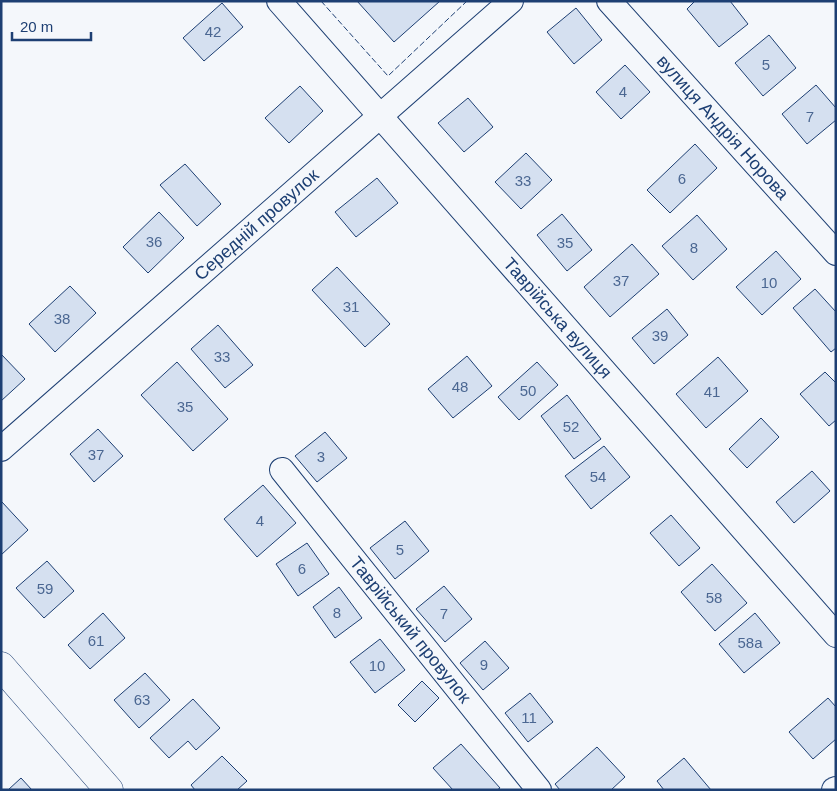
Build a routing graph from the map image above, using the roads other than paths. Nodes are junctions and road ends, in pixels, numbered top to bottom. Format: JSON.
{"nodes":[{"id":1,"x":279,"y":1,"type":"edge"},
{"id":2,"x":511,"y":1,"type":"edge"},
{"id":3,"x":609,"y":1,"type":"edge"},
{"id":4,"x":379,"y":116,"type":"junction"},
{"id":5,"x":836,"y":253,"type":"edge"},
{"id":6,"x":1,"y":449,"type":"edge"},
{"id":7,"x":282,"y":470,"type":"dead end"},
{"id":8,"x":836,"y":635,"type":"edge"},
{"id":9,"x":1,"y":666,"type":"edge"},
{"id":10,"x":110,"y":790,"type":"edge"},
{"id":11,"x":539,"y":790,"type":"edge"}],
"edges":[{"from":1,"to":4,"type":"street","name":"Таврійська вулиця"},
{"from":2,"to":4,"type":"street","name":"Середній провулок"},
{"from":3,"to":5,"type":"street","name":"вулиця Андрія Норова"},
{"from":4,"to":6,"type":"street","name":"Середній провулок"},
{"from":4,"to":8,"type":"street","name":"Таврійська вулиця"},
{"from":7,"to":11,"type":"street","name":"Таврійський провулок"},
{"from":9,"to":10,"type":"street"}]}
